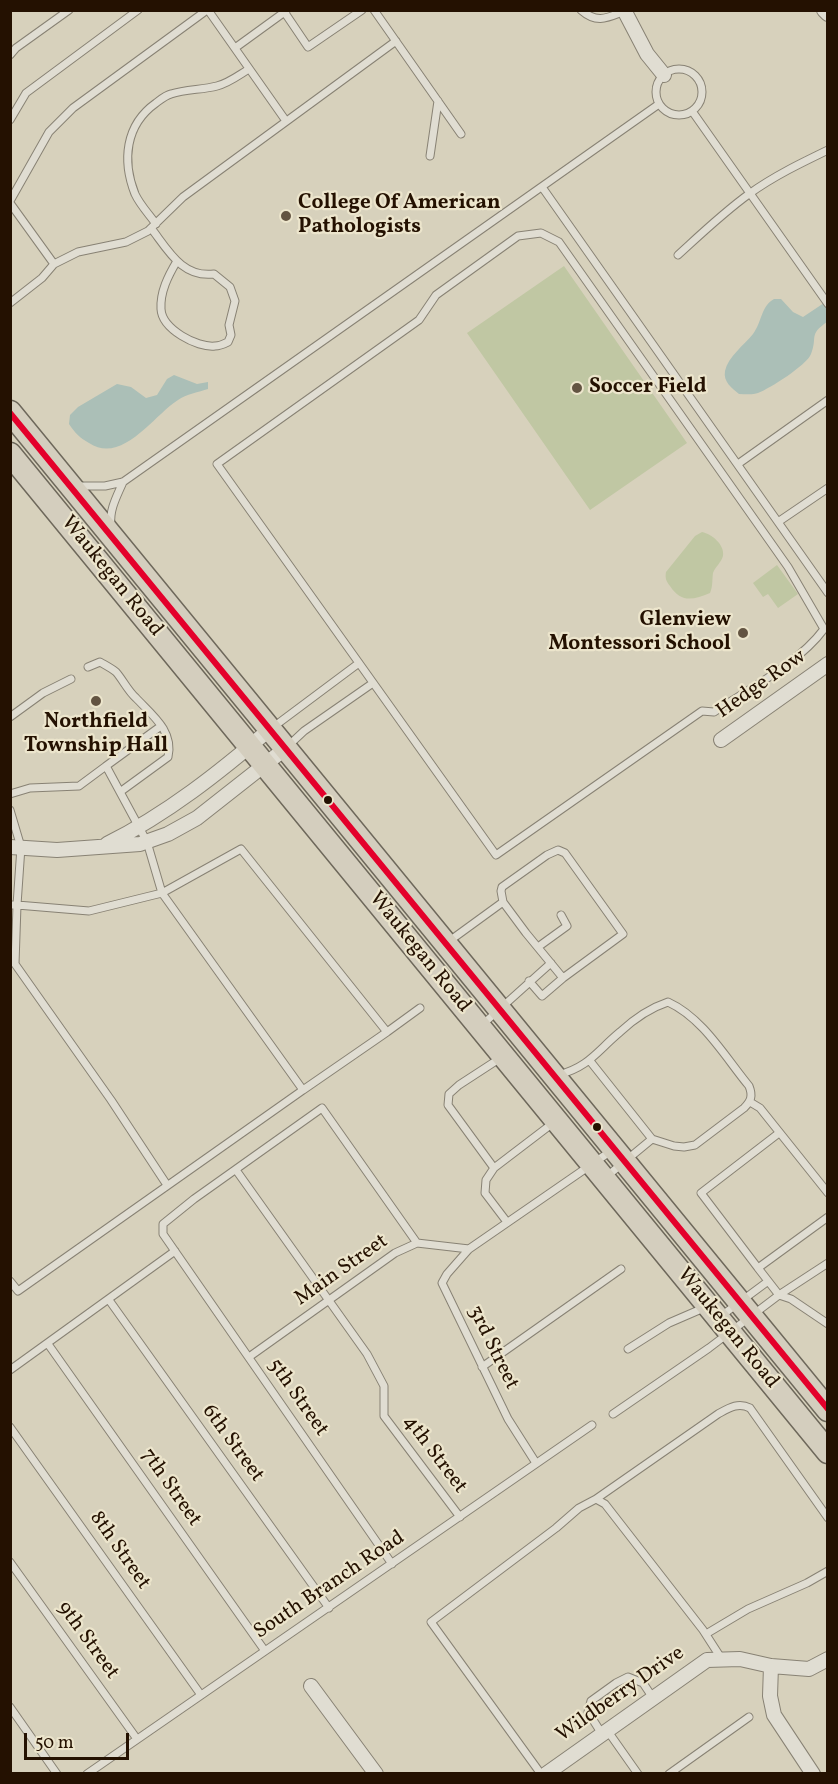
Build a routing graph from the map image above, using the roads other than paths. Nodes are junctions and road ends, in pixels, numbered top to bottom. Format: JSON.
{"nodes":[{"id":1,"x":69,"y":10,"type":"edge"},
{"id":2,"x":138,"y":10,"type":"edge"},
{"id":3,"x":208,"y":10,"type":"edge"},
{"id":4,"x":362,"y":10,"type":"edge"},
{"id":5,"x":374,"y":10,"type":"edge"},
{"id":6,"x":581,"y":10,"type":"edge"},
{"id":7,"x":825,"y":10,"type":"edge"},
{"id":8,"x":624,"y":11,"type":"edge"},
{"id":9,"x":286,"y":12,"type":"edge"},
{"id":10,"x":828,"y":14,"type":"edge"},
{"id":11,"x":396,"y":41,"type":"junction"},
{"id":12,"x":235,"y":48,"type":"junction"},
{"id":13,"x":10,"y":56,"type":"edge"},
{"id":14,"x":249,"y":69,"type":"junction"},
{"id":15,"x":664,"y":75,"type":"junction"},
{"id":16,"x":438,"y":101,"type":"junction"},
{"id":17,"x":659,"y":104,"type":"junction"},
{"id":18,"x":692,"y":111,"type":"junction"},
{"id":19,"x":10,"y":120,"type":"edge"},
{"id":20,"x":286,"y":121,"type":"junction"},
{"id":21,"x":461,"y":134,"type":"dead end"},
{"id":22,"x":828,"y":150,"type":"edge"},
{"id":23,"x":430,"y":156,"type":"dead end"},
{"id":24,"x":542,"y":187,"type":"junction"},
{"id":25,"x":750,"y":193,"type":"junction"},
{"id":26,"x":10,"y":202,"type":"edge"},
{"id":27,"x":153,"y":226,"type":"junction"},
{"id":28,"x":678,"y":255,"type":"dead end"},
{"id":29,"x":177,"y":261,"type":"junction"},
{"id":30,"x":54,"y":264,"type":"junction"},
{"id":31,"x":10,"y":303,"type":"edge"},
{"id":32,"x":828,"y":304,"type":"edge"},
{"id":33,"x":828,"y":400,"type":"edge"},
{"id":34,"x":10,"y":412,"type":"edge"},
{"id":35,"x":10,"y":454,"type":"edge"},
{"id":36,"x":738,"y":464,"type":"junction"},
{"id":37,"x":123,"y":482,"type":"junction"},
{"id":38,"x":71,"y":486,"type":"junction"},
{"id":39,"x":828,"y":488,"type":"edge"},
{"id":40,"x":778,"y":522,"type":"junction"},
{"id":41,"x":114,"y":538,"type":"junction"},
{"id":42,"x":828,"y":593,"type":"edge"},
{"id":43,"x":359,"y":663,"type":"junction"},
{"id":44,"x":828,"y":664,"type":"edge"},
{"id":45,"x":88,"y":667,"type":"dead end"},
{"id":46,"x":72,"y":679,"type":"dead end"},
{"id":47,"x":373,"y":682,"type":"junction"},
{"id":48,"x":10,"y":717,"type":"edge"},
{"id":49,"x":160,"y":726,"type":"junction"},
{"id":50,"x":270,"y":729,"type":"junction"},
{"id":51,"x":720,"y":740,"type":"dead end"},
{"id":52,"x":250,"y":746,"type":"junction"},
{"id":53,"x":286,"y":748,"type":"junction"},
{"id":54,"x":106,"y":765,"type":"junction"},
{"id":55,"x":264,"y":765,"type":"junction"},
{"id":56,"x":120,"y":792,"type":"junction"},
{"id":57,"x":10,"y":794,"type":"edge"},
{"id":58,"x":10,"y":810,"type":"edge"},
{"id":59,"x":140,"y":827,"type":"junction"},
{"id":60,"x":147,"y":842,"type":"junction"},
{"id":61,"x":103,"y":846,"type":"junction"},
{"id":62,"x":16,"y":847,"type":"edge"},
{"id":63,"x":162,"y":893,"type":"junction"},
{"id":64,"x":503,"y":902,"type":"junction"},
{"id":65,"x":14,"y":905,"type":"edge"},
{"id":66,"x":561,"y":915,"type":"dead end"},
{"id":67,"x":446,"y":944,"type":"junction"},
{"id":68,"x":538,"y":947,"type":"junction"},
{"id":69,"x":551,"y":963,"type":"junction"},
{"id":70,"x":563,"y":978,"type":"junction"},
{"id":71,"x":529,"y":981,"type":"junction"},
{"id":72,"x":496,"y":1004,"type":"junction"},
{"id":73,"x":420,"y":1008,"type":"dead end"},
{"id":74,"x":475,"y":1021,"type":"junction"},
{"id":75,"x":387,"y":1032,"type":"junction"},
{"id":76,"x":504,"y":1056,"type":"junction"},
{"id":77,"x":590,"y":1061,"type":"junction"},
{"id":78,"x":555,"y":1076,"type":"junction"},
{"id":79,"x":303,"y":1090,"type":"junction"},
{"id":80,"x":750,"y":1102,"type":"junction"},
{"id":81,"x":556,"y":1120,"type":"junction"},
{"id":82,"x":779,"y":1133,"type":"junction"},
{"id":83,"x":652,"y":1139,"type":"junction"},
{"id":84,"x":619,"y":1156,"type":"junction"},
{"id":85,"x":494,"y":1168,"type":"junction"},
{"id":86,"x":236,"y":1170,"type":"junction"},
{"id":87,"x":598,"y":1172,"type":"junction"},
{"id":88,"x":167,"y":1185,"type":"junction"},
{"id":89,"x":828,"y":1193,"type":"edge"},
{"id":90,"x":828,"y":1217,"type":"edge"},
{"id":91,"x":507,"y":1222,"type":"junction"},
{"id":92,"x":417,"y":1243,"type":"junction"},
{"id":93,"x":469,"y":1249,"type":"junction"},
{"id":94,"x":175,"y":1251,"type":"junction"},
{"id":95,"x":828,"y":1263,"type":"edge"},
{"id":96,"x":758,"y":1268,"type":"junction"},
{"id":97,"x":621,"y":1269,"type":"dead end"},
{"id":98,"x":10,"y":1281,"type":"edge"},
{"id":99,"x":767,"y":1282,"type":"junction"},
{"id":100,"x":779,"y":1295,"type":"junction"},
{"id":101,"x":109,"y":1300,"type":"junction"},
{"id":102,"x":329,"y":1300,"type":"junction"},
{"id":103,"x":745,"y":1310,"type":"junction"},
{"id":104,"x":719,"y":1319,"type":"junction"},
{"id":105,"x":828,"y":1324,"type":"edge"},
{"id":106,"x":48,"y":1344,"type":"junction"},
{"id":107,"x":628,"y":1349,"type":"dead end"},
{"id":108,"x":249,"y":1357,"type":"junction"},
{"id":109,"x":482,"y":1367,"type":"junction"},
{"id":110,"x":10,"y":1370,"type":"edge"},
{"id":111,"x":828,"y":1410,"type":"edge"},
{"id":112,"x":614,"y":1414,"type":"dead end"},
{"id":113,"x":592,"y":1425,"type":"dead end"},
{"id":114,"x":10,"y":1426,"type":"edge"},
{"id":115,"x":828,"y":1452,"type":"edge"},
{"id":116,"x":536,"y":1463,"type":"junction"},
{"id":117,"x":596,"y":1499,"type":"junction"},
{"id":118,"x":460,"y":1517,"type":"junction"},
{"id":119,"x":828,"y":1518,"type":"edge"},
{"id":120,"x":10,"y":1562,"type":"edge"},
{"id":121,"x":392,"y":1564,"type":"junction"},
{"id":122,"x":828,"y":1571,"type":"edge"},
{"id":123,"x":329,"y":1608,"type":"junction"},
{"id":124,"x":706,"y":1634,"type":"junction"},
{"id":125,"x":265,"y":1651,"type":"junction"},
{"id":126,"x":721,"y":1659,"type":"junction"},
{"id":127,"x":828,"y":1659,"type":"edge"},
{"id":128,"x":771,"y":1666,"type":"junction"},
{"id":129,"x":311,"y":1686,"type":"dead end"},
{"id":130,"x":201,"y":1695,"type":"junction"},
{"id":131,"x":653,"y":1698,"type":"junction"},
{"id":132,"x":10,"y":1707,"type":"edge"},
{"id":133,"x":749,"y":1717,"type":"dead end"},
{"id":134,"x":604,"y":1732,"type":"junction"},
{"id":135,"x":137,"y":1739,"type":"junction"},
{"id":136,"x":57,"y":1773,"type":"edge"},
{"id":137,"x":87,"y":1773,"type":"edge"},
{"id":138,"x":376,"y":1773,"type":"edge"},
{"id":139,"x":541,"y":1773,"type":"edge"},
{"id":140,"x":546,"y":1773,"type":"edge"},
{"id":141,"x":638,"y":1773,"type":"edge"},
{"id":142,"x":669,"y":1773,"type":"edge"},
{"id":143,"x":813,"y":1773,"type":"edge"}],
"edges":[{"from":1,"to":13,"type":"lane"},
{"from":2,"to":19,"type":"lane"},
{"from":3,"to":12,"type":"lane"},
{"from":3,"to":26,"type":"lane"},
{"from":4,"to":9,"type":"lane"},
{"from":5,"to":11,"type":"lane"},
{"from":6,"to":8,"type":"lane"},
{"from":7,"to":10,"type":"street"},
{"from":8,"to":15,"type":"street"},
{"from":9,"to":12,"type":"lane"},
{"from":11,"to":16,"type":"lane"},
{"from":11,"to":20,"type":"lane"},
{"from":12,"to":14,"type":"lane"},
{"from":14,"to":20,"type":"lane"},
{"from":14,"to":27,"type":"lane"},
{"from":15,"to":17,"type":"lane"},
{"from":15,"to":18,"type":"lane"},
{"from":16,"to":21,"type":"lane"},
{"from":16,"to":23,"type":"lane"},
{"from":17,"to":18,"type":"lane"},
{"from":17,"to":24,"type":"lane"},
{"from":18,"to":25,"type":"lane"},
{"from":20,"to":27,"type":"lane"},
{"from":22,"to":25,"type":"lane"},
{"from":24,"to":36,"type":"lane"},
{"from":24,"to":37,"type":"lane"},
{"from":25,"to":28,"type":"lane"},
{"from":25,"to":32,"type":"lane"},
{"from":26,"to":30,"type":"lane"},
{"from":27,"to":29,"type":"lane"},
{"from":27,"to":30,"type":"lane"},
{"from":29,"to":29,"type":"lane"},
{"from":30,"to":31,"type":"lane"},
{"from":33,"to":36,"type":"lane"},
{"from":34,"to":38,"type":"main road","name":"Waukegan Road"},
{"from":35,"to":52,"type":"main road","name":"Waukegan Road"},
{"from":36,"to":40,"type":"lane"},
{"from":37,"to":38,"type":"lane"},
{"from":37,"to":41,"type":"lane"},
{"from":38,"to":41,"type":"main road","name":"Waukegan Road"},
{"from":39,"to":40,"type":"lane"},
{"from":40,"to":42,"type":"lane"},
{"from":41,"to":50,"type":"main road","name":"Waukegan Road"},
{"from":43,"to":47,"type":"lane"},
{"from":43,"to":47,"type":"lane"},
{"from":43,"to":50,"type":"lane"},
{"from":44,"to":51,"type":"street","name":"Hedge Row"},
{"from":45,"to":49,"type":"lane"},
{"from":46,"to":48,"type":"lane"},
{"from":47,"to":53,"type":"lane"},
{"from":49,"to":54,"type":"lane"},
{"from":49,"to":56,"type":"lane"},
{"from":50,"to":52,"type":"street"},
{"from":50,"to":53,"type":"main road","name":"Waukegan Road"},
{"from":52,"to":55,"type":"main road","name":"Waukegan Road"},
{"from":52,"to":59,"type":"street"},
{"from":53,"to":55,"type":"street"},
{"from":53,"to":67,"type":"main road","name":"Waukegan Road"},
{"from":54,"to":56,"type":"lane"},
{"from":54,"to":57,"type":"lane"},
{"from":55,"to":60,"type":"street"},
{"from":55,"to":74,"type":"main road","name":"Waukegan Road"},
{"from":56,"to":59,"type":"lane"},
{"from":58,"to":62,"type":"lane"},
{"from":59,"to":60,"type":"lane"},
{"from":59,"to":61,"type":"street"},
{"from":60,"to":61,"type":"street"},
{"from":60,"to":63,"type":"lane"},
{"from":61,"to":62,"type":"street"},
{"from":62,"to":65,"type":"lane"},
{"from":63,"to":65,"type":"lane"},
{"from":63,"to":75,"type":"lane"},
{"from":63,"to":79,"type":"lane"},
{"from":64,"to":67,"type":"lane"},
{"from":64,"to":68,"type":"lane"},
{"from":64,"to":70,"type":"lane"},
{"from":65,"to":88,"type":"lane"},
{"from":66,"to":68,"type":"lane"},
{"from":67,"to":72,"type":"main road","name":"Waukegan Road"},
{"from":68,"to":69,"type":"lane"},
{"from":69,"to":70,"type":"lane"},
{"from":69,"to":71,"type":"lane"},
{"from":70,"to":71,"type":"lane"},
{"from":71,"to":72,"type":"lane"},
{"from":72,"to":74,"type":"main road"},
{"from":72,"to":78,"type":"main road","name":"Waukegan Road"},
{"from":73,"to":75,"type":"lane"},
{"from":74,"to":76,"type":"main road","name":"Waukegan Road"},
{"from":75,"to":79,"type":"lane"},
{"from":76,"to":81,"type":"main road","name":"Waukegan Road"},
{"from":76,"to":85,"type":"lane"},
{"from":77,"to":78,"type":"lane"},
{"from":77,"to":80,"type":"lane"},
{"from":77,"to":83,"type":"lane"},
{"from":78,"to":84,"type":"main road","name":"Waukegan Road"},
{"from":79,"to":88,"type":"lane"},
{"from":80,"to":82,"type":"lane"},
{"from":80,"to":83,"type":"lane"},
{"from":81,"to":85,"type":"lane"},
{"from":81,"to":87,"type":"main road","name":"Waukegan Road"},
{"from":82,"to":89,"type":"lane"},
{"from":82,"to":96,"type":"lane"},
{"from":83,"to":84,"type":"lane"},
{"from":84,"to":87,"type":"lane"},
{"from":84,"to":87,"type":"lane"},
{"from":84,"to":103,"type":"main road","name":"Waukegan Road"},
{"from":85,"to":91,"type":"lane"},
{"from":86,"to":92,"type":"lane"},
{"from":86,"to":94,"type":"lane","name":"5th Street"},
{"from":86,"to":102,"type":"lane","name":"4th Street"},
{"from":87,"to":91,"type":"lane"},
{"from":87,"to":104,"type":"main road","name":"Waukegan Road"},
{"from":88,"to":98,"type":"lane"},
{"from":90,"to":96,"type":"lane"},
{"from":91,"to":93,"type":"lane"},
{"from":92,"to":93,"type":"lane","name":"Main Street"},
{"from":92,"to":102,"type":"lane","name":"Main Street"},
{"from":93,"to":109,"type":"lane","name":"3rd Street"},
{"from":94,"to":101,"type":"lane"},
{"from":94,"to":108,"type":"lane","name":"5th Street"},
{"from":95,"to":100,"type":"lane"},
{"from":96,"to":99,"type":"lane"},
{"from":97,"to":109,"type":"lane"},
{"from":99,"to":100,"type":"lane"},
{"from":99,"to":103,"type":"lane"},
{"from":100,"to":103,"type":"lane"},
{"from":100,"to":105,"type":"lane"},
{"from":101,"to":106,"type":"lane"},
{"from":101,"to":123,"type":"lane","name":"6th Street"},
{"from":102,"to":108,"type":"lane","name":"Main Street"},
{"from":102,"to":118,"type":"lane","name":"4th Street"},
{"from":103,"to":104,"type":"lane"},
{"from":103,"to":104,"type":"lane"},
{"from":103,"to":111,"type":"main road","name":"Waukegan Road"},
{"from":104,"to":107,"type":"lane"},
{"from":104,"to":112,"type":"lane"},
{"from":104,"to":115,"type":"main road","name":"Waukegan Road"},
{"from":106,"to":110,"type":"lane"},
{"from":106,"to":125,"type":"lane","name":"7th Street"},
{"from":108,"to":121,"type":"lane","name":"5th Street"},
{"from":109,"to":116,"type":"lane","name":"3rd Street"},
{"from":113,"to":116,"type":"lane","name":"South Branch Road"},
{"from":114,"to":130,"type":"lane","name":"8th Street"},
{"from":116,"to":118,"type":"lane","name":"South Branch Road"},
{"from":117,"to":119,"type":"lane"},
{"from":117,"to":124,"type":"lane"},
{"from":117,"to":139,"type":"lane"},
{"from":118,"to":121,"type":"lane","name":"South Branch Road"},
{"from":120,"to":135,"type":"lane","name":"9th Street"},
{"from":121,"to":123,"type":"lane","name":"South Branch Road"},
{"from":122,"to":124,"type":"lane"},
{"from":123,"to":125,"type":"lane","name":"South Branch Road"},
{"from":124,"to":126,"type":"lane"},
{"from":125,"to":130,"type":"lane","name":"South Branch Road"},
{"from":126,"to":128,"type":"street","name":"Wildberry Drive"},
{"from":126,"to":131,"type":"street","name":"Wildberry Drive"},
{"from":127,"to":128,"type":"street","name":"Wildberry Drive"},
{"from":128,"to":143,"type":"street"},
{"from":129,"to":138,"type":"street"},
{"from":130,"to":135,"type":"lane","name":"South Branch Road"},
{"from":131,"to":134,"type":"street","name":"Wildberry Drive"},
{"from":131,"to":134,"type":"lane"},
{"from":132,"to":136,"type":"lane"},
{"from":133,"to":142,"type":"lane"},
{"from":134,"to":140,"type":"street","name":"Wildberry Drive"},
{"from":134,"to":141,"type":"lane"},
{"from":135,"to":137,"type":"lane","name":"South Branch Road"}]}
